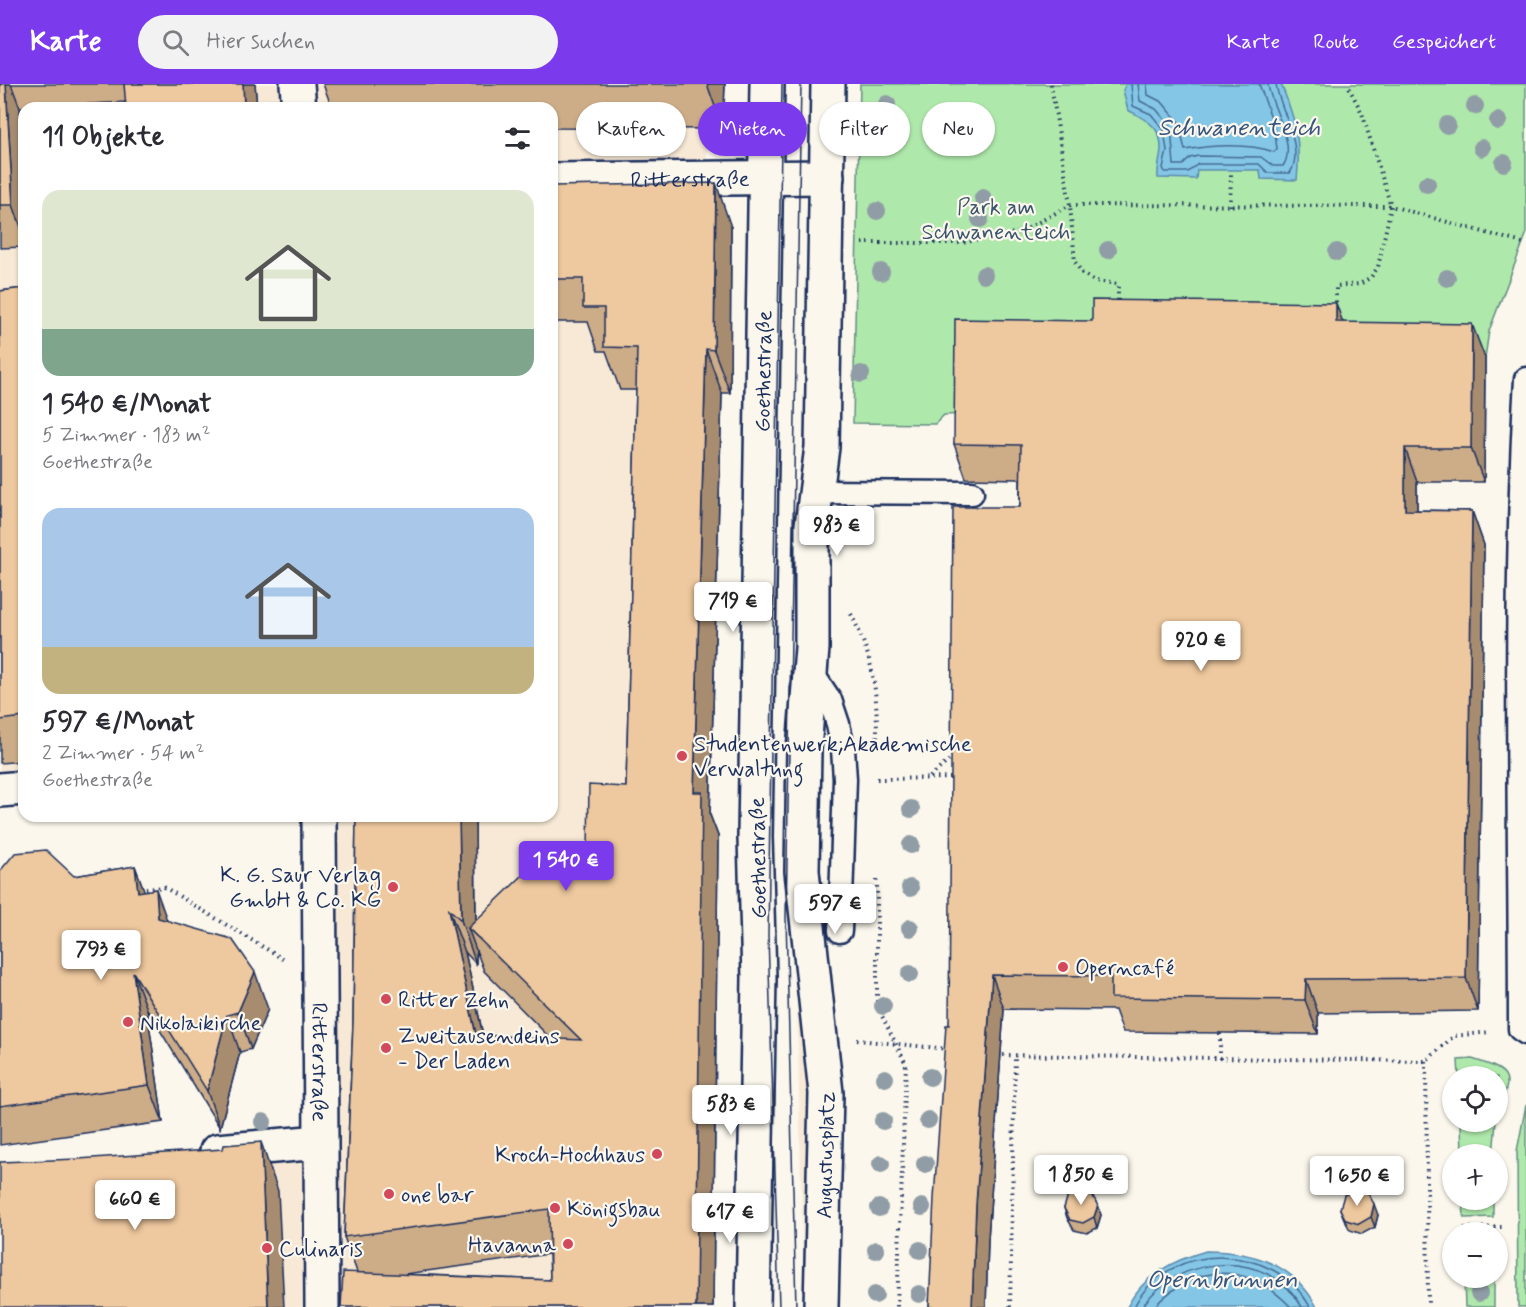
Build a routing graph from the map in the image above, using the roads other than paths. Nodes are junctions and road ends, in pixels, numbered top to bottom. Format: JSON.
{"nodes":[{"id":1,"x":767,"y":84,"type":"edge"},
{"id":2,"x":828,"y":84,"type":"edge"},
{"id":3,"x":766,"y":176,"type":"junction"},
{"id":4,"x":826,"y":177,"type":"junction"},
{"id":5,"x":558,"y":180,"type":"edge"},
{"id":6,"x":1526,"y":379,"type":"edge"},
{"id":7,"x":816,"y":492,"type":"junction"},
{"id":8,"x":972,"y":493,"type":"dead end"},
{"id":9,"x":1522,"y":502,"type":"edge"},
{"id":10,"x":810,"y":670,"type":"junction"},
{"id":11,"x":18,"y":788,"type":"edge"},
{"id":12,"x":0,"y":790,"type":"edge"},
{"id":13,"x":319,"y":822,"type":"edge"},
{"id":14,"x":840,"y":931,"type":"dead end"},
{"id":15,"x":816,"y":1004,"type":"joint"},
{"id":16,"x":1526,"y":1033,"type":"edge"},
{"id":17,"x":320,"y":1142,"type":"junction"},
{"id":18,"x":193,"y":1154,"type":"edge"},
{"id":19,"x":322,"y":1307,"type":"edge"},
{"id":20,"x":753,"y":1307,"type":"edge"},
{"id":21,"x":821,"y":1307,"type":"edge"}],
"edges":[{"from":1,"to":3,"type":"street","name":"Goethestraße"},
{"from":2,"to":4,"type":"street","name":"Goethestraße"},
{"from":3,"to":4,"type":"street","name":"Ritterstraße"},
{"from":3,"to":5,"type":"street","name":"Ritterstraße"},
{"from":3,"to":20,"type":"street","name":"Goethestraße"},
{"from":4,"to":7,"type":"street","name":"Goethestraße"},
{"from":6,"to":9,"type":"lane"},
{"from":7,"to":8,"type":"lane"},
{"from":7,"to":10,"type":"street","name":"Goethestraße"},
{"from":9,"to":16,"type":"lane"},
{"from":10,"to":14,"type":"lane"},
{"from":10,"to":15,"type":"street","name":"Goethestraße"},
{"from":11,"to":12,"type":"street"},
{"from":13,"to":17,"type":"street","name":"Ritterstraße"},
{"from":15,"to":21,"type":"street","name":"Augustusplatz"},
{"from":17,"to":18,"type":"street"},
{"from":17,"to":19,"type":"street","name":"Ritterstraße"}]}
